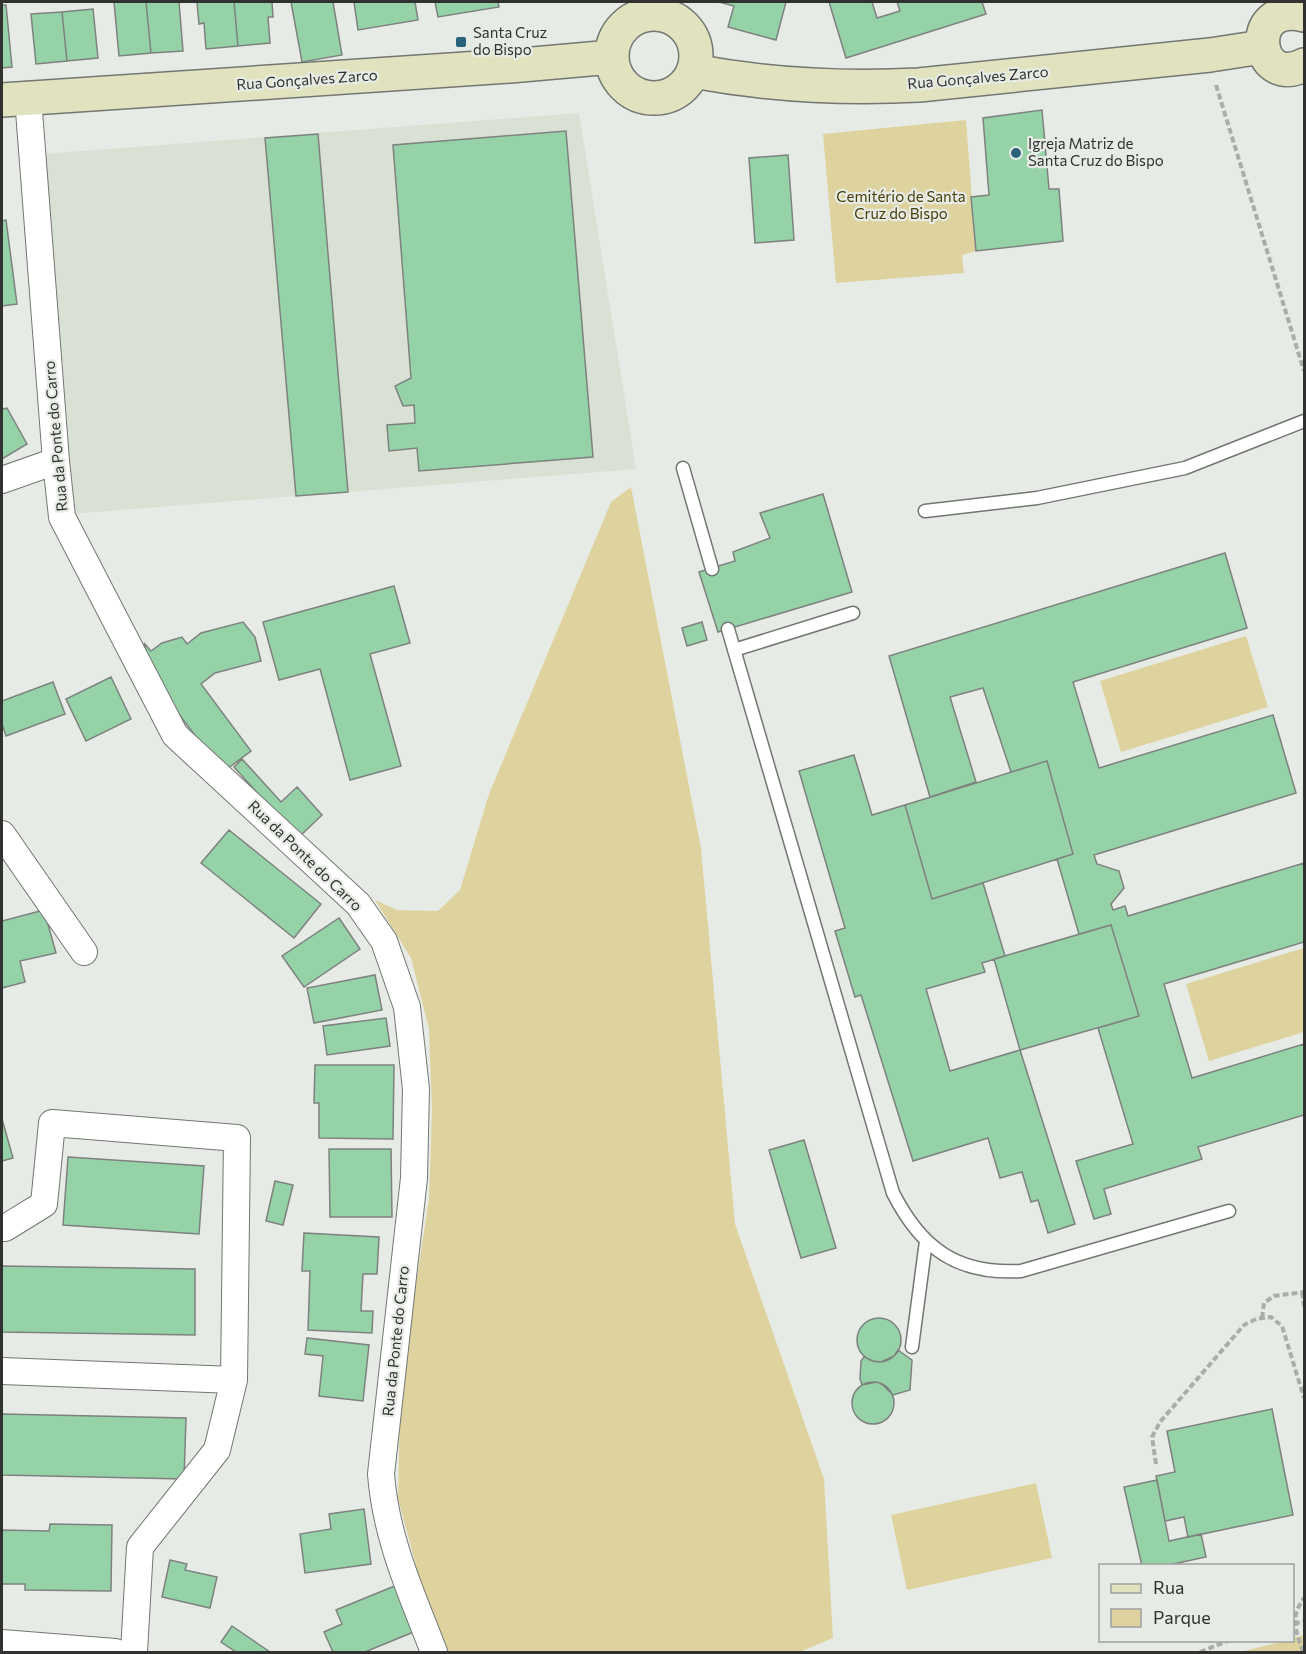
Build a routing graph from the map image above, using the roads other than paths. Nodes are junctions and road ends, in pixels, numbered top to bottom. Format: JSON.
{"nodes":[{"id":1,"x":657,"y":8,"type":"edge"},
{"id":2,"x":1292,"y":9,"type":"edge"},
{"id":3,"x":1262,"y":47,"type":"junction"},
{"id":4,"x":612,"y":57,"type":"junction"},
{"id":5,"x":693,"y":71,"type":"junction"},
{"id":6,"x":1301,"y":75,"type":"edge"},
{"id":7,"x":15,"y":99,"type":"edge"},
{"id":8,"x":1305,"y":421,"type":"edge"},
{"id":9,"x":56,"y":461,"type":"junction"},
{"id":10,"x":683,"y":468,"type":"dead end"},
{"id":11,"x":2,"y":480,"type":"edge"},
{"id":12,"x":925,"y":511,"type":"dead end"},
{"id":13,"x":712,"y":569,"type":"dead end"},
{"id":14,"x":853,"y":613,"type":"dead end"},
{"id":15,"x":728,"y":629,"type":"dead end"},
{"id":16,"x":734,"y":650,"type":"junction"},
{"id":17,"x":2,"y":834,"type":"edge"},
{"id":18,"x":84,"y":952,"type":"dead end"},
{"id":19,"x":1229,"y":1211,"type":"dead end"},
{"id":20,"x":2,"y":1228,"type":"edge"},
{"id":21,"x":926,"y":1241,"type":"junction"},
{"id":22,"x":912,"y":1347,"type":"dead end"},
{"id":23,"x":2,"y":1371,"type":"edge"},
{"id":24,"x":234,"y":1380,"type":"junction"},
{"id":25,"x":2,"y":1643,"type":"edge"},
{"id":26,"x":115,"y":1653,"type":"edge"},
{"id":27,"x":134,"y":1653,"type":"edge"},
{"id":28,"x":434,"y":1653,"type":"edge"}],
"edges":[{"from":1,"to":4,"type":"main road"},
{"from":1,"to":5,"type":"main road"},
{"from":2,"to":3,"type":"main road"},
{"from":3,"to":5,"type":"main road","name":"Rua Gonçalves Zarco"},
{"from":3,"to":6,"type":"main road"},
{"from":4,"to":5,"type":"main road"},
{"from":4,"to":7,"type":"main road","name":"Rua Gonçalves Zarco"},
{"from":7,"to":9,"type":"street","name":"Rua da Ponte do Carro"},
{"from":8,"to":12,"type":"lane"},
{"from":9,"to":11,"type":"street"},
{"from":9,"to":28,"type":"street","name":"Rua da Ponte do Carro"},
{"from":10,"to":13,"type":"lane"},
{"from":14,"to":16,"type":"lane"},
{"from":15,"to":16,"type":"lane"},
{"from":16,"to":21,"type":"lane"},
{"from":17,"to":18,"type":"street"},
{"from":19,"to":21,"type":"lane"},
{"from":20,"to":24,"type":"street"},
{"from":21,"to":22,"type":"lane"},
{"from":23,"to":24,"type":"street"},
{"from":24,"to":27,"type":"street"},
{"from":25,"to":26,"type":"street"}]}
